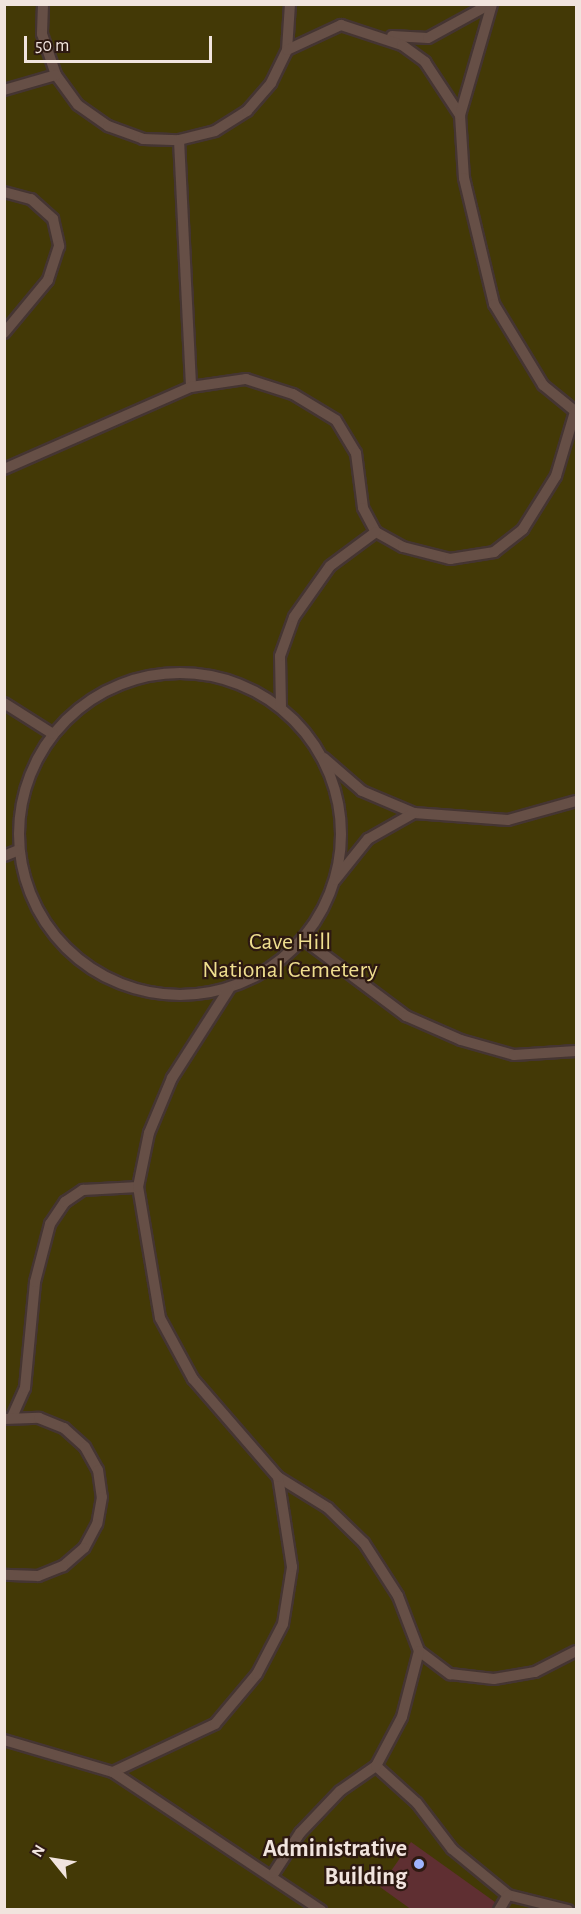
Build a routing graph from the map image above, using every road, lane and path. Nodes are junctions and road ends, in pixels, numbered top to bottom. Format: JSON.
{"nodes":[{"id":1,"x":43,"y":4,"type":"edge"},
{"id":2,"x":290,"y":4,"type":"edge"},
{"id":3,"x":491,"y":4,"type":"edge"},
{"id":4,"x":369,"y":31,"type":"junction"},
{"id":5,"x":287,"y":50,"type":"junction"},
{"id":6,"x":56,"y":75,"type":"junction"},
{"id":7,"x":4,"y":90,"type":"edge"},
{"id":8,"x":460,"y":115,"type":"junction"},
{"id":9,"x":179,"y":140,"type":"junction"},
{"id":10,"x":4,"y":192,"type":"edge"},
{"id":11,"x":4,"y":333,"type":"edge"},
{"id":12,"x":191,"y":387,"type":"junction"},
{"id":13,"x":576,"y":412,"type":"edge"},
{"id":14,"x":4,"y":469,"type":"edge"},
{"id":15,"x":376,"y":532,"type":"junction"},
{"id":16,"x":4,"y":703,"type":"edge"},
{"id":17,"x":281,"y":708,"type":"junction"},
{"id":18,"x":53,"y":734,"type":"junction"},
{"id":19,"x":322,"y":756,"type":"junction"},
{"id":20,"x":576,"y":801,"type":"edge"},
{"id":21,"x":414,"y":813,"type":"junction"},
{"id":22,"x":19,"y":850,"type":"junction"},
{"id":23,"x":4,"y":856,"type":"edge"},
{"id":24,"x":334,"y":881,"type":"junction"},
{"id":25,"x":303,"y":939,"type":"junction"},
{"id":26,"x":229,"y":988,"type":"junction"},
{"id":27,"x":576,"y":1051,"type":"edge"},
{"id":28,"x":138,"y":1187,"type":"junction"},
{"id":29,"x":8,"y":1418,"type":"edge"},
{"id":30,"x":278,"y":1477,"type":"junction"},
{"id":31,"x":4,"y":1575,"type":"edge"},
{"id":32,"x":576,"y":1650,"type":"edge"},
{"id":33,"x":419,"y":1651,"type":"junction"},
{"id":34,"x":4,"y":1740,"type":"edge"},
{"id":35,"x":376,"y":1766,"type":"junction"},
{"id":36,"x":113,"y":1772,"type":"junction"},
{"id":37,"x":273,"y":1873,"type":"junction"},
{"id":38,"x":508,"y":1895,"type":"junction"},
{"id":39,"x":321,"y":1910,"type":"edge"},
{"id":40,"x":499,"y":1910,"type":"edge"},
{"id":41,"x":568,"y":1910,"type":"edge"}],
"edges":[{"from":1,"to":6,"type":"lane"},
{"from":2,"to":5,"type":"lane"},
{"from":3,"to":4,"type":"lane"},
{"from":3,"to":8,"type":"lane"},
{"from":4,"to":5,"type":"lane"},
{"from":4,"to":8,"type":"lane"},
{"from":5,"to":9,"type":"lane"},
{"from":6,"to":7,"type":"lane"},
{"from":6,"to":9,"type":"lane"},
{"from":8,"to":13,"type":"lane"},
{"from":9,"to":12,"type":"lane"},
{"from":10,"to":11,"type":"lane"},
{"from":12,"to":14,"type":"lane"},
{"from":12,"to":15,"type":"lane"},
{"from":13,"to":15,"type":"lane"},
{"from":15,"to":17,"type":"lane"},
{"from":16,"to":18,"type":"lane"},
{"from":17,"to":18,"type":"lane"},
{"from":17,"to":19,"type":"lane"},
{"from":18,"to":22,"type":"lane"},
{"from":19,"to":21,"type":"lane"},
{"from":19,"to":24,"type":"lane"},
{"from":20,"to":21,"type":"lane"},
{"from":21,"to":24,"type":"lane"},
{"from":22,"to":23,"type":"lane"},
{"from":22,"to":26,"type":"lane"},
{"from":24,"to":25,"type":"lane"},
{"from":25,"to":26,"type":"lane"},
{"from":25,"to":27,"type":"lane"},
{"from":26,"to":28,"type":"lane"},
{"from":28,"to":29,"type":"lane"},
{"from":28,"to":30,"type":"lane"},
{"from":29,"to":31,"type":"lane"},
{"from":30,"to":33,"type":"lane"},
{"from":30,"to":36,"type":"lane"},
{"from":32,"to":33,"type":"lane"},
{"from":33,"to":35,"type":"lane"},
{"from":34,"to":36,"type":"lane"},
{"from":35,"to":37,"type":"lane"},
{"from":35,"to":38,"type":"lane"},
{"from":36,"to":37,"type":"lane"},
{"from":37,"to":39,"type":"lane"},
{"from":38,"to":40,"type":"lane"},
{"from":38,"to":41,"type":"lane"}]}
